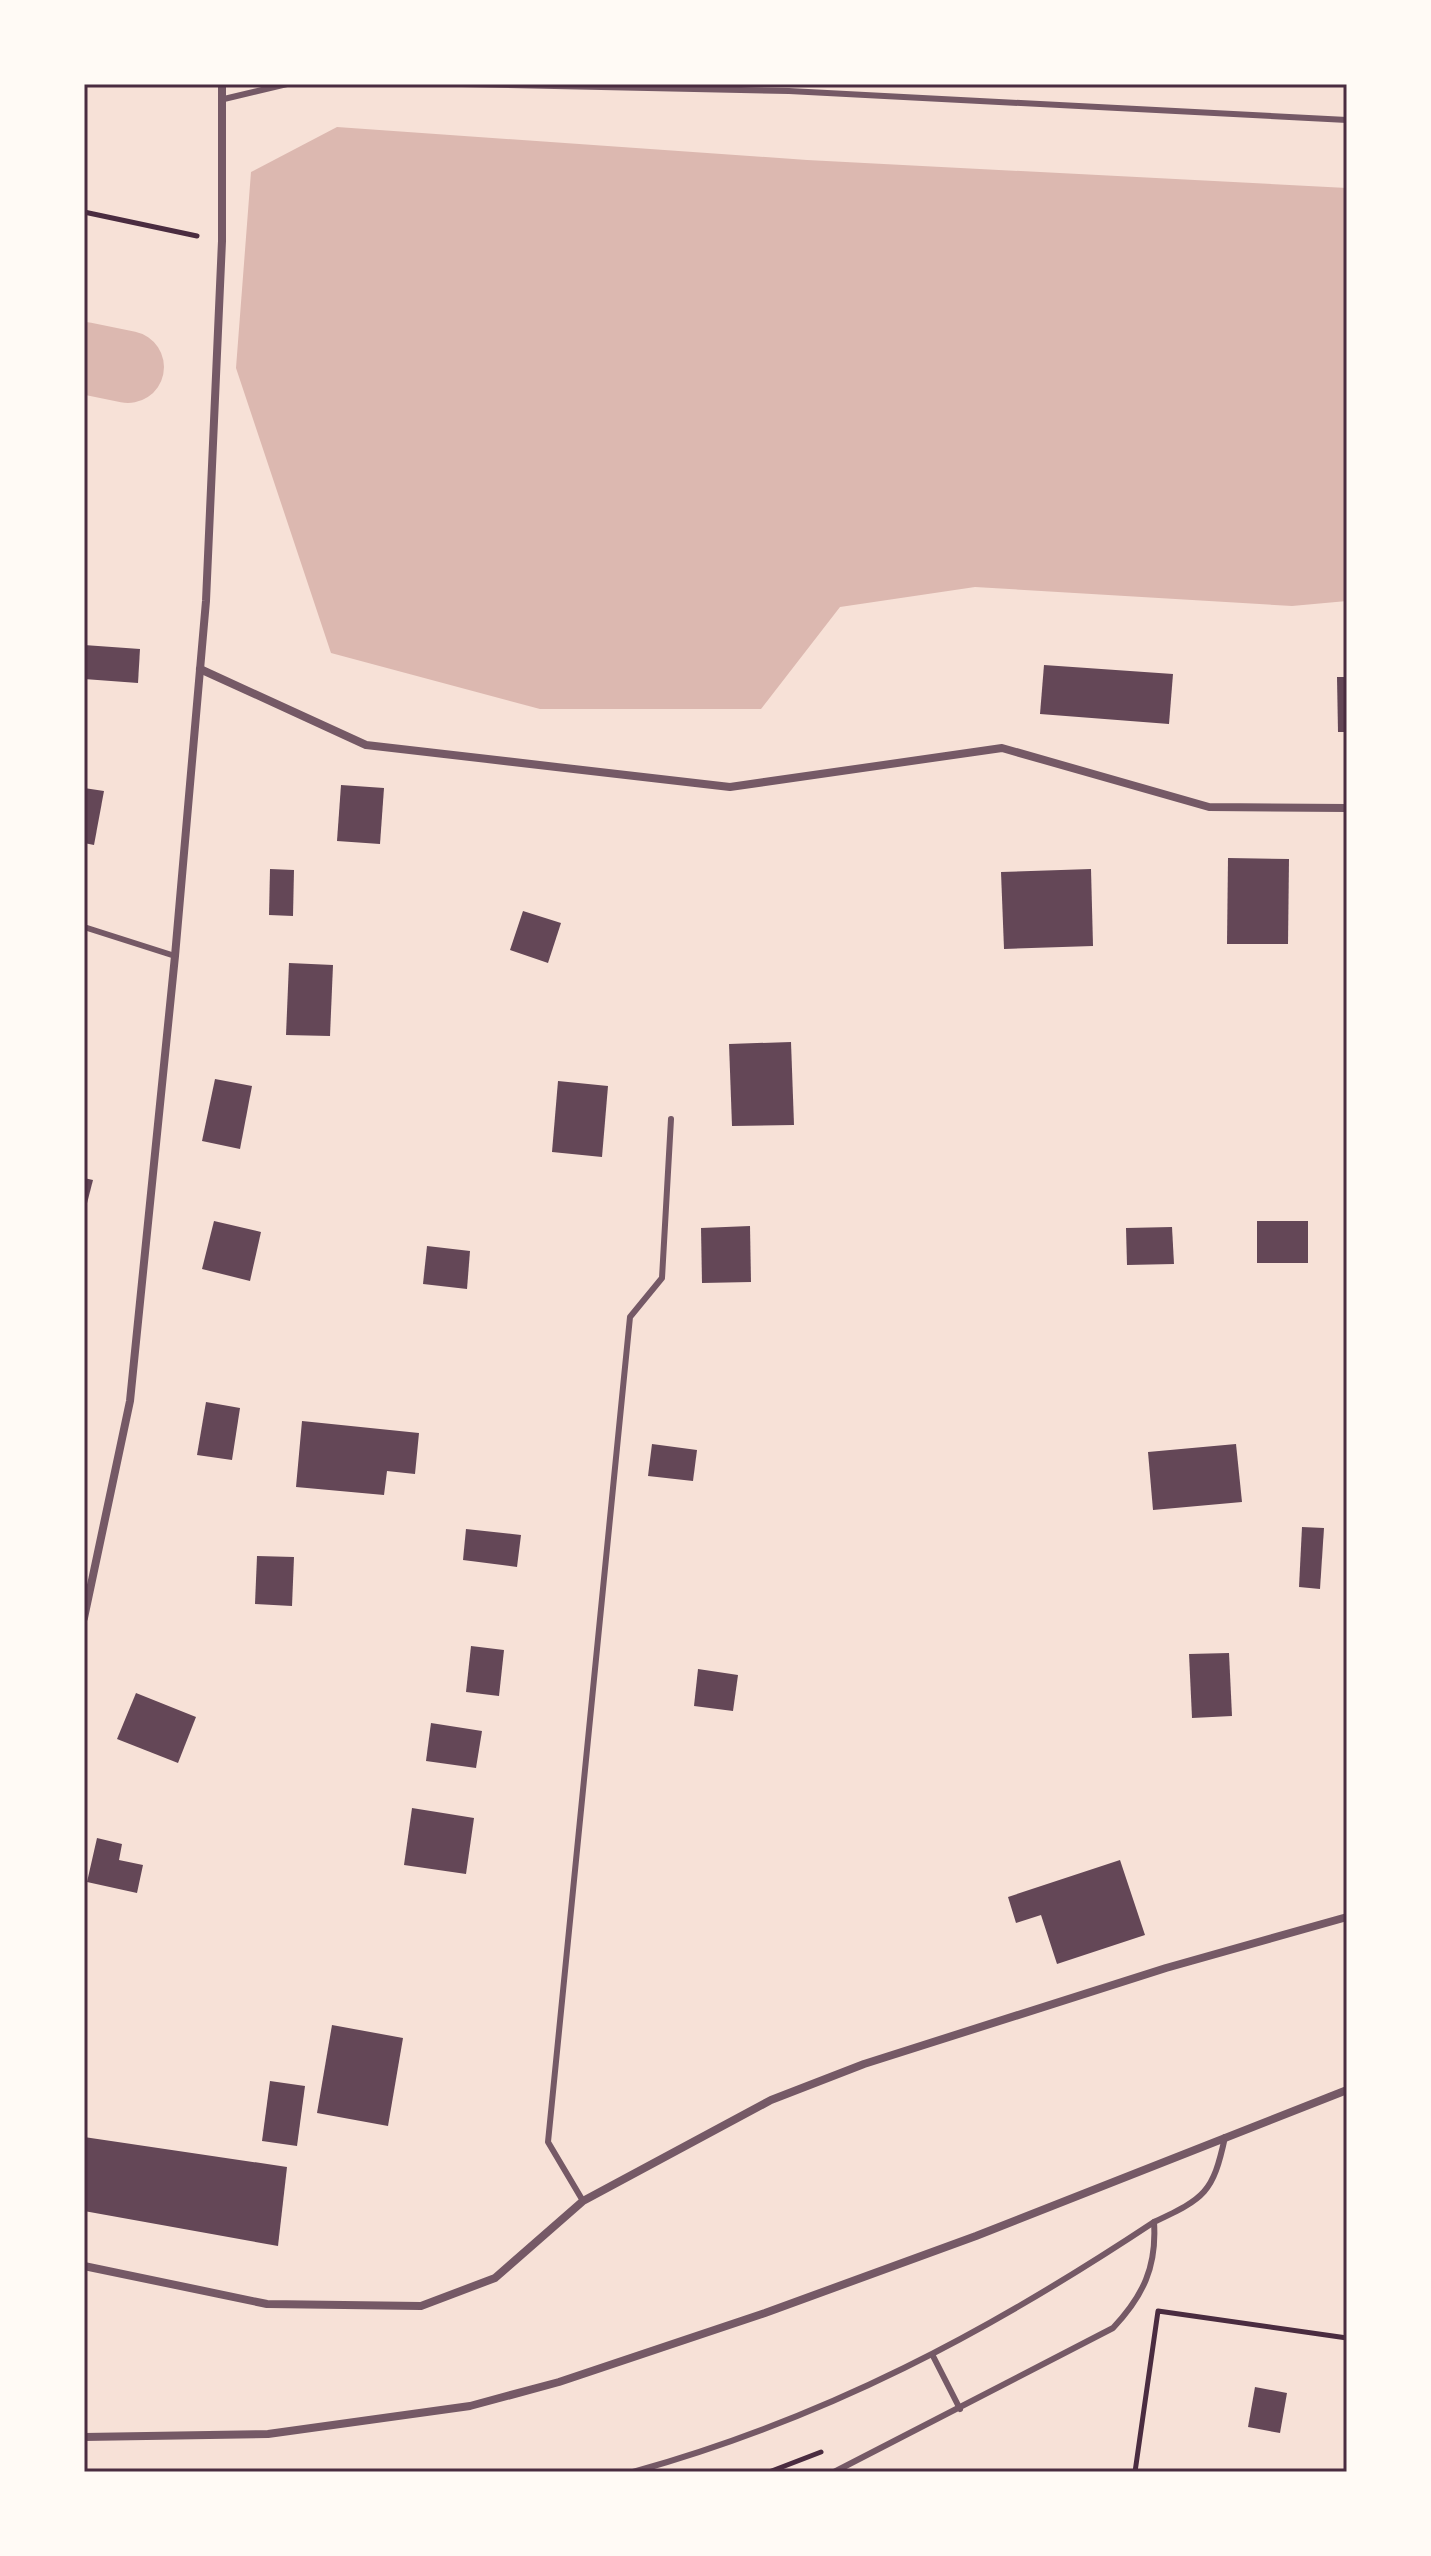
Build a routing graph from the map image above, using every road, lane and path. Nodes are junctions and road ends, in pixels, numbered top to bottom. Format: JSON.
{"nodes":[{"id":1,"x":222,"y":84,"type":"edge"},
{"id":2,"x":287,"y":84,"type":"edge"},
{"id":3,"x":462,"y":84,"type":"edge"},
{"id":4,"x":224,"y":99,"type":"junction"},
{"id":5,"x":1347,"y":120,"type":"edge"},
{"id":6,"x":84,"y":212,"type":"edge"},
{"id":7,"x":222,"y":241,"type":"junction"},
{"id":8,"x":200,"y":669,"type":"junction"},
{"id":9,"x":1347,"y":808,"type":"edge"},
{"id":10,"x":84,"y":927,"type":"edge"},
{"id":11,"x":175,"y":956,"type":"junction"},
{"id":12,"x":671,"y":1119,"type":"dead end"},
{"id":13,"x":84,"y":1618,"type":"edge"},
{"id":14,"x":1347,"y":1917,"type":"edge"},
{"id":15,"x":1347,"y":2090,"type":"edge"},
{"id":16,"x":1226,"y":2135,"type":"junction"},
{"id":17,"x":583,"y":2201,"type":"junction"},
{"id":18,"x":1154,"y":2222,"type":"junction"},
{"id":19,"x":84,"y":2266,"type":"edge"},
{"id":20,"x":1347,"y":2338,"type":"edge"},
{"id":21,"x":933,"y":2356,"type":"junction"},
{"id":22,"x":960,"y":2409,"type":"junction"},
{"id":23,"x":84,"y":2437,"type":"edge"},
{"id":24,"x":646,"y":2470,"type":"edge"},
{"id":25,"x":633,"y":2472,"type":"edge"},
{"id":26,"x":834,"y":2472,"type":"edge"},
{"id":27,"x":1135,"y":2472,"type":"edge"}],
"edges":[{"from":1,"to":4,"type":"street"},
{"from":2,"to":4,"type":"lane"},
{"from":3,"to":5,"type":"lane"},
{"from":4,"to":7,"type":"street"},
{"from":6,"to":7,"type":"path"},
{"from":7,"to":8,"type":"street"},
{"from":8,"to":9,"type":"street"},
{"from":8,"to":11,"type":"street"},
{"from":10,"to":11,"type":"lane"},
{"from":11,"to":13,"type":"street"},
{"from":12,"to":17,"type":"lane"},
{"from":14,"to":17,"type":"street"},
{"from":15,"to":16,"type":"street"},
{"from":16,"to":18,"type":"lane"},
{"from":16,"to":23,"type":"street"},
{"from":17,"to":19,"type":"street"},
{"from":18,"to":21,"type":"lane"},
{"from":18,"to":22,"type":"lane"},
{"from":20,"to":27,"type":"path"},
{"from":21,"to":22,"type":"lane"},
{"from":21,"to":24,"type":"lane"},
{"from":22,"to":26,"type":"lane"},
{"from":24,"to":25,"type":"lane"}]}
